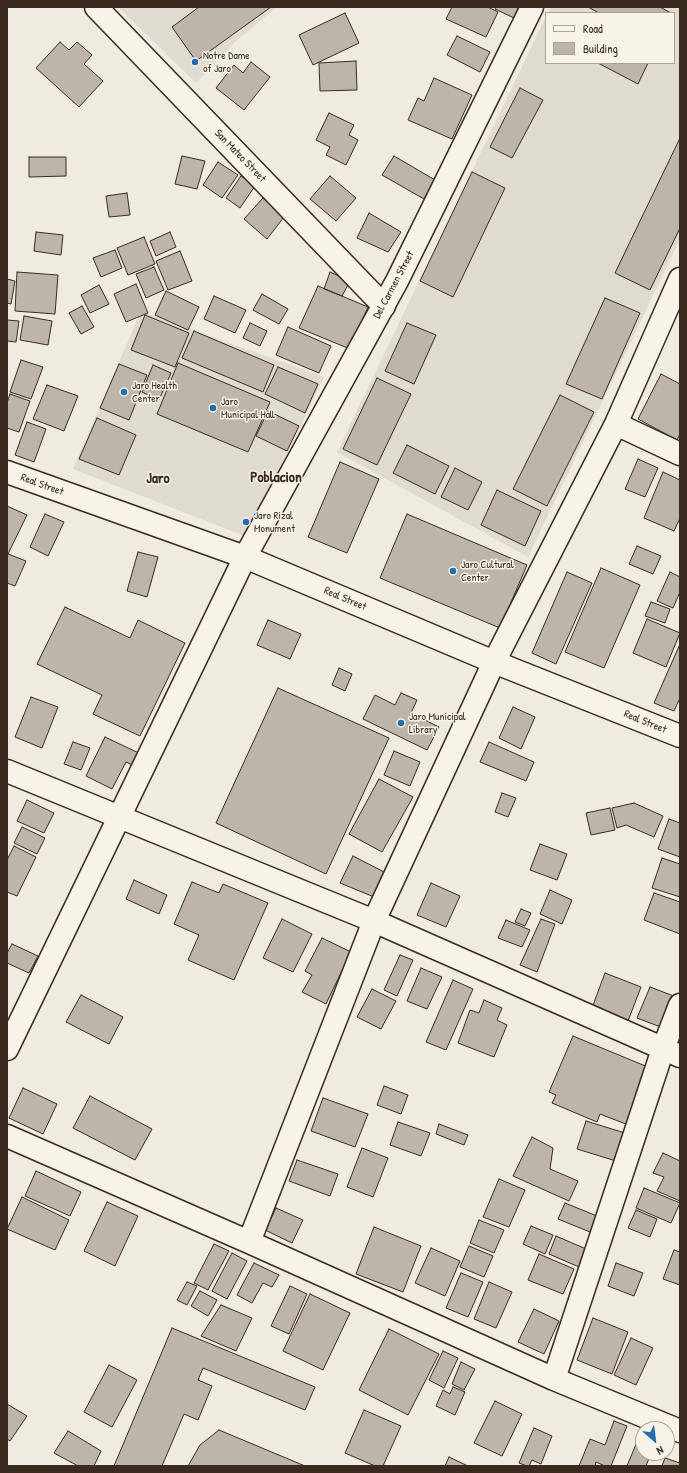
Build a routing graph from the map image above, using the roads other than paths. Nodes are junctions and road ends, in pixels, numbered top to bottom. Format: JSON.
{"nodes":[{"id":1,"x":96,"y":7,"type":"edge"},
{"id":2,"x":532,"y":7,"type":"edge"},
{"id":3,"x":680,"y":279,"type":"edge"},
{"id":4,"x":384,"y":306,"type":"junction"},
{"id":5,"x":616,"y":424,"type":"junction"},
{"id":6,"x":680,"y":454,"type":"edge"},
{"id":7,"x":7,"y":472,"type":"edge"},
{"id":8,"x":245,"y":557,"type":"junction"},
{"id":9,"x":494,"y":662,"type":"junction"},
{"id":10,"x":680,"y":736,"type":"edge"},
{"id":11,"x":7,"y":771,"type":"edge"},
{"id":12,"x":118,"y":817,"type":"junction"},
{"id":13,"x":374,"y":921,"type":"junction"},
{"id":14,"x":680,"y":1005,"type":"edge"},
{"id":15,"x":7,"y":1049,"type":"edge"},
{"id":16,"x":672,"y":1053,"type":"edge"},
{"id":17,"x":7,"y":1136,"type":"edge"},
{"id":18,"x":249,"y":1242,"type":"junction"},
{"id":19,"x":554,"y":1379,"type":"junction"},
{"id":20,"x":680,"y":1431,"type":"edge"}],
"edges":[{"from":1,"to":4,"type":"street","name":"San Mateo Street"},
{"from":2,"to":4,"type":"street","name":"Del Carmen Street"},
{"from":3,"to":5,"type":"street"},
{"from":4,"to":8,"type":"street","name":"Del Carmen Street"},
{"from":5,"to":6,"type":"street"},
{"from":5,"to":9,"type":"street"},
{"from":7,"to":8,"type":"street","name":"Real Street"},
{"from":8,"to":9,"type":"street","name":"Real Street"},
{"from":8,"to":12,"type":"street","name":"Del Carmen Street"},
{"from":9,"to":10,"type":"street","name":"Real Street"},
{"from":9,"to":13,"type":"street"},
{"from":11,"to":12,"type":"street"},
{"from":12,"to":13,"type":"street"},
{"from":12,"to":15,"type":"street","name":"Del Carmen Street"},
{"from":13,"to":16,"type":"street"},
{"from":13,"to":18,"type":"street"},
{"from":14,"to":16,"type":"street"},
{"from":16,"to":19,"type":"street"},
{"from":17,"to":18,"type":"street"},
{"from":18,"to":19,"type":"street"},
{"from":19,"to":20,"type":"street"}]}
